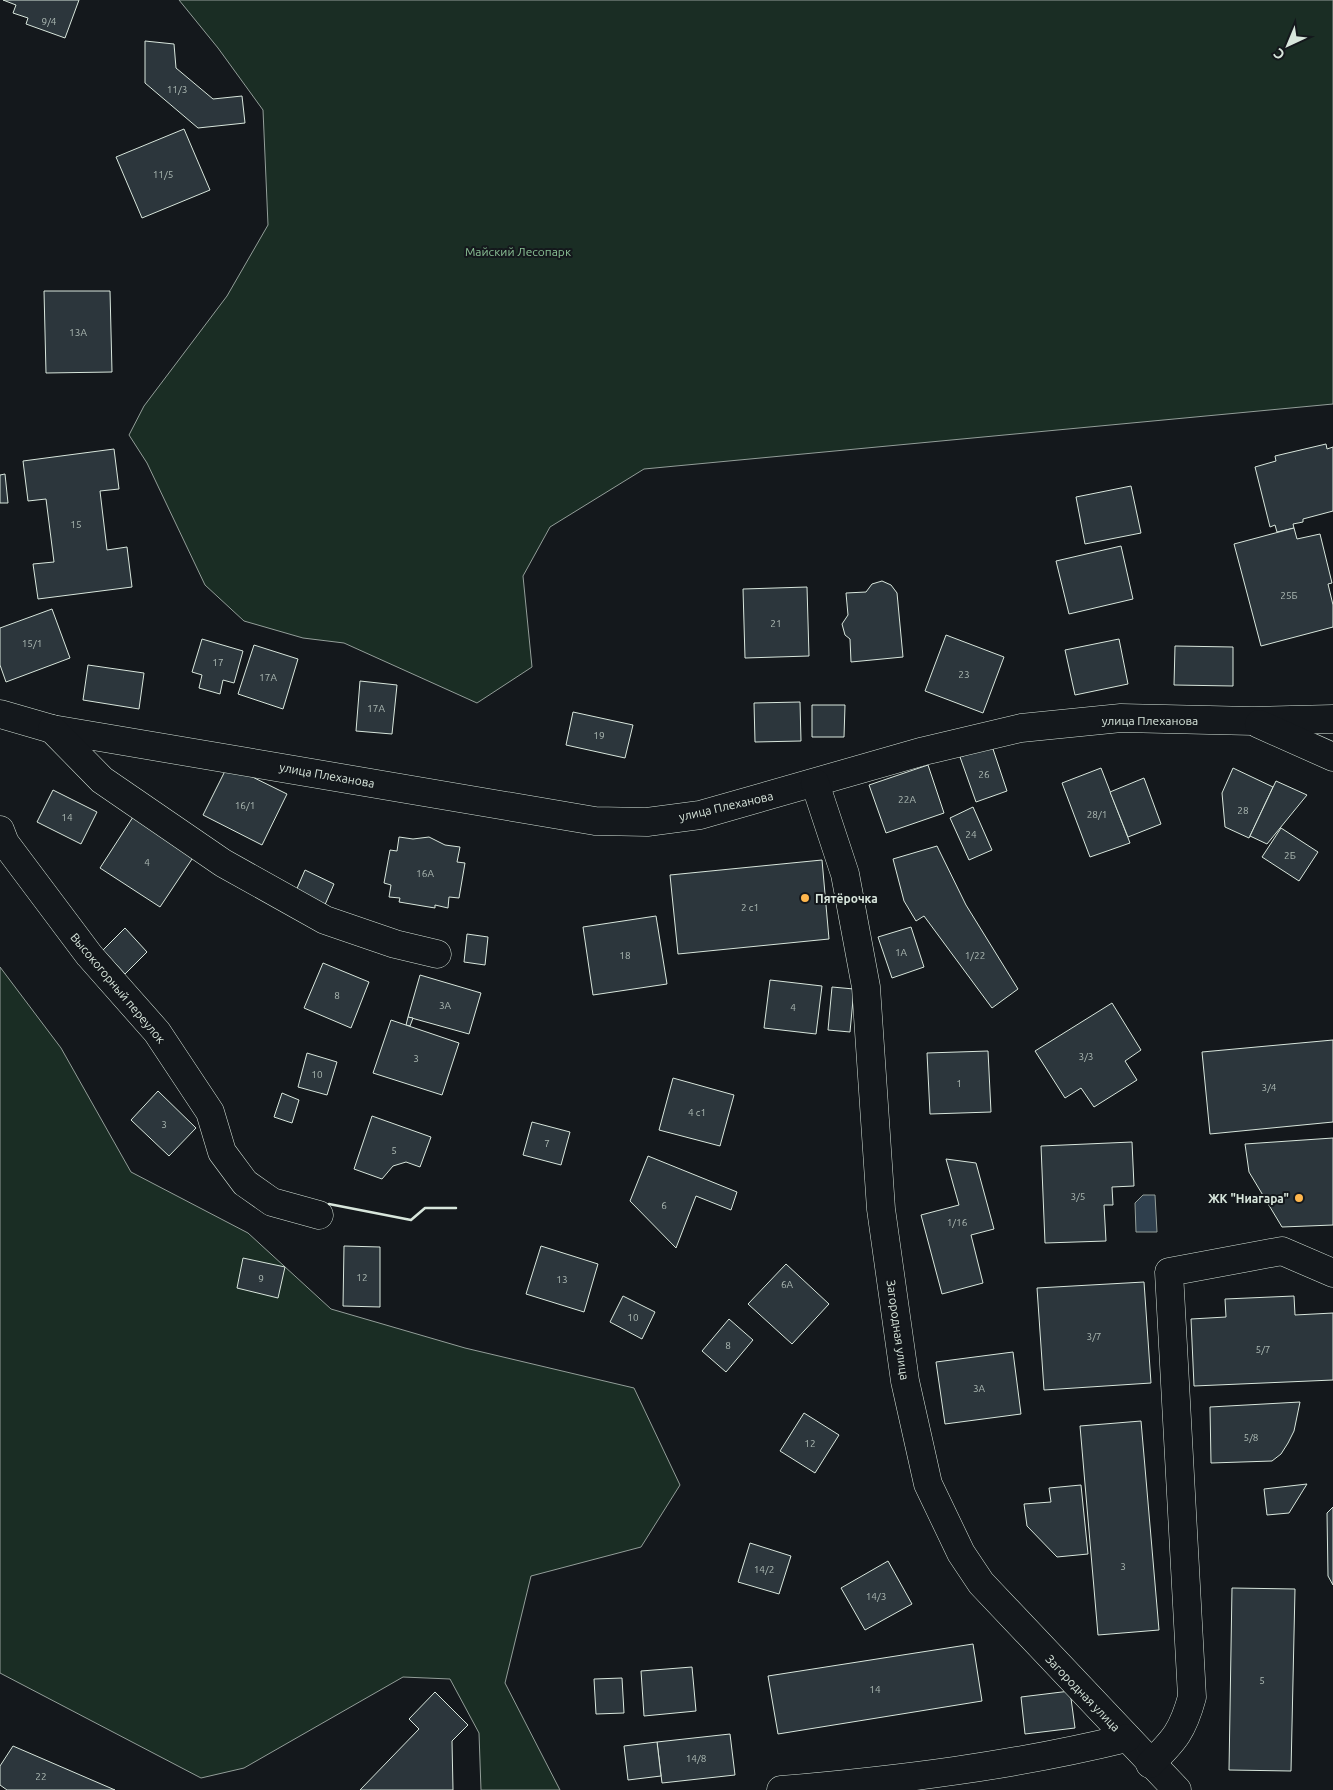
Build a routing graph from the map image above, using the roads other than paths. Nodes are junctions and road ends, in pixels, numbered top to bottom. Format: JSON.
{"nodes":[{"id":1,"x":0,"y":714,"type":"edge"},
{"id":2,"x":1333,"y":718,"type":"edge"},
{"id":3,"x":1253,"y":721,"type":"junction"},
{"id":4,"x":52,"y":729,"type":"junction"},
{"id":5,"x":1333,"y":757,"type":"edge"},
{"id":6,"x":815,"y":783,"type":"junction"},
{"id":7,"x":0,"y":830,"type":"edge"},
{"id":8,"x":437,"y":954,"type":"dead end"},
{"id":9,"x":319,"y":1215,"type":"dead end"},
{"id":10,"x":1333,"y":1273,"type":"edge"},
{"id":11,"x":1127,"y":1738,"type":"junction"},
{"id":12,"x":1150,"y":1764,"type":"junction"},
{"id":13,"x":781,"y":1790,"type":"edge"},
{"id":14,"x":1177,"y":1790,"type":"edge"}],
"edges":[{"from":1,"to":4,"type":"street","name":"улица Плеханова"},
{"from":2,"to":3,"type":"street","name":"улица Плеханова"},
{"from":3,"to":5,"type":"street"},
{"from":3,"to":6,"type":"street","name":"улица Плеханова"},
{"from":4,"to":6,"type":"street","name":"улица Плеханова"},
{"from":4,"to":8,"type":"street"},
{"from":6,"to":11,"type":"street","name":"Загородная улица"},
{"from":7,"to":9,"type":"street","name":"Высокогорный переулок"},
{"from":10,"to":12,"type":"street"},
{"from":11,"to":12,"type":"street","name":"Загородная улица"},
{"from":11,"to":13,"type":"street"},
{"from":12,"to":14,"type":"street","name":"Загородная улица"}]}
